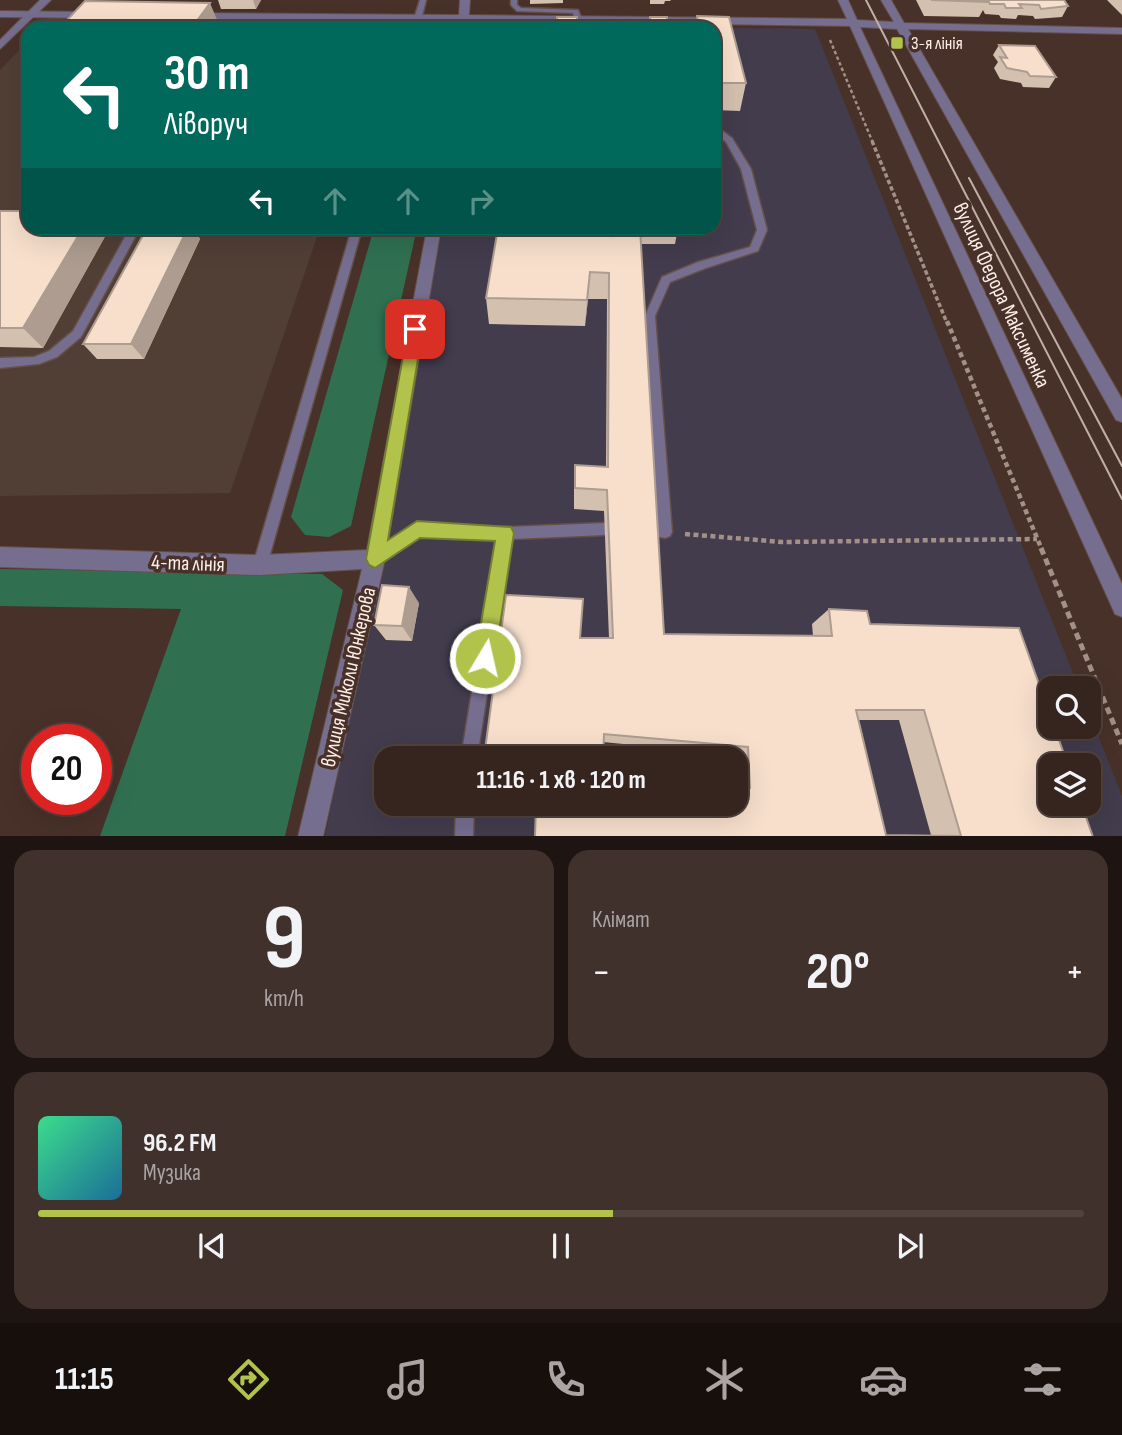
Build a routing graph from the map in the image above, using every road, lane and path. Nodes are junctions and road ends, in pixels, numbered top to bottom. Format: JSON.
{"nodes":[{"id":1,"x":46,"y":0,"type":"edge"},
{"id":2,"x":423,"y":0,"type":"edge"},
{"id":3,"x":465,"y":0,"type":"edge"},
{"id":4,"x":514,"y":0,"type":"edge"},
{"id":5,"x":843,"y":0,"type":"edge"},
{"id":6,"x":886,"y":0,"type":"edge"},
{"id":7,"x":0,"y":14,"type":"edge"},
{"id":8,"x":32,"y":14,"type":"junction"},
{"id":9,"x":109,"y":15,"type":"edge"},
{"id":10,"x":178,"y":16,"type":"edge"},
{"id":11,"x":578,"y":20,"type":"junction"},
{"id":12,"x":25,"y":21,"type":"edge"},
{"id":13,"x":348,"y":21,"type":"edge"},
{"id":14,"x":417,"y":21,"type":"edge"},
{"id":15,"x":466,"y":21,"type":"edge"},
{"id":16,"x":550,"y":21,"type":"edge"},
{"id":17,"x":823,"y":21,"type":"junction"},
{"id":18,"x":854,"y":23,"type":"junction"},
{"id":19,"x":21,"y":25,"type":"edge"},
{"id":20,"x":900,"y":26,"type":"junction"},
{"id":21,"x":1122,"y":31,"type":"edge"},
{"id":22,"x":0,"y":46,"type":"edge"},
{"id":23,"x":721,"y":134,"type":"edge"},
{"id":24,"x":131,"y":235,"type":"edge"},
{"id":25,"x":355,"y":235,"type":"edge"},
{"id":26,"x":433,"y":235,"type":"edge"},
{"id":27,"x":0,"y":363,"type":"edge"},
{"id":28,"x":1122,"y":415,"type":"edge"},
{"id":29,"x":605,"y":529,"type":"edge"},
{"id":30,"x":651,"y":530,"type":"edge"},
{"id":31,"x":665,"y":532,"type":"junction"},
{"id":32,"x":505,"y":533,"type":"junction"},
{"id":33,"x":1037,"y":539,"type":"junction"},
{"id":34,"x":0,"y":557,"type":"edge"},
{"id":35,"x":375,"y":559,"type":"junction"},
{"id":36,"x":260,"y":565,"type":"junction"},
{"id":37,"x":1122,"y":607,"type":"edge"},
{"id":38,"x":1122,"y":744,"type":"edge"},
{"id":39,"x":471,"y":746,"type":"edge"},
{"id":40,"x":465,"y":816,"type":"edge"},
{"id":41,"x":310,"y":836,"type":"edge"},
{"id":42,"x":464,"y":836,"type":"edge"}],
"edges":[{"from":1,"to":8,"type":"street"},
{"from":2,"to":14,"type":"lane"},
{"from":3,"to":15,"type":"street"},
{"from":4,"to":11,"type":"lane"},
{"from":5,"to":18,"type":"street","name":"вулиця Федора Максименка"},
{"from":6,"to":20,"type":"street","name":"вулиця Федора Максименка"},
{"from":7,"to":8,"type":"street"},
{"from":8,"to":9,"type":"street"},
{"from":8,"to":12,"type":"street"},
{"from":10,"to":13,"type":"street"},
{"from":11,"to":16,"type":"street"},
{"from":11,"to":17,"type":"street"},
{"from":17,"to":18,"type":"street"},
{"from":17,"to":33,"type":"path"},
{"from":18,"to":20,"type":"street"},
{"from":18,"to":37,"type":"street","name":"вулиця Федора Максименка"},
{"from":19,"to":22,"type":"street"},
{"from":20,"to":21,"type":"street"},
{"from":20,"to":28,"type":"street","name":"вулиця Федора Максименка"},
{"from":23,"to":31,"type":"lane"},
{"from":24,"to":27,"type":"lane"},
{"from":25,"to":36,"type":"lane"},
{"from":26,"to":35,"type":"street","name":"вулиця Миколи Юнкерова"},
{"from":29,"to":32,"type":"lane"},
{"from":30,"to":31,"type":"lane"},
{"from":31,"to":33,"type":"path"},
{"from":32,"to":35,"type":"lane"},
{"from":32,"to":39,"type":"lane"},
{"from":33,"to":38,"type":"path"},
{"from":34,"to":36,"type":"street","name":"4-та лінія"},
{"from":35,"to":36,"type":"street","name":"4-та лінія"},
{"from":35,"to":41,"type":"street","name":"вулиця Миколи Юнкерова"},
{"from":40,"to":42,"type":"lane"}]}
